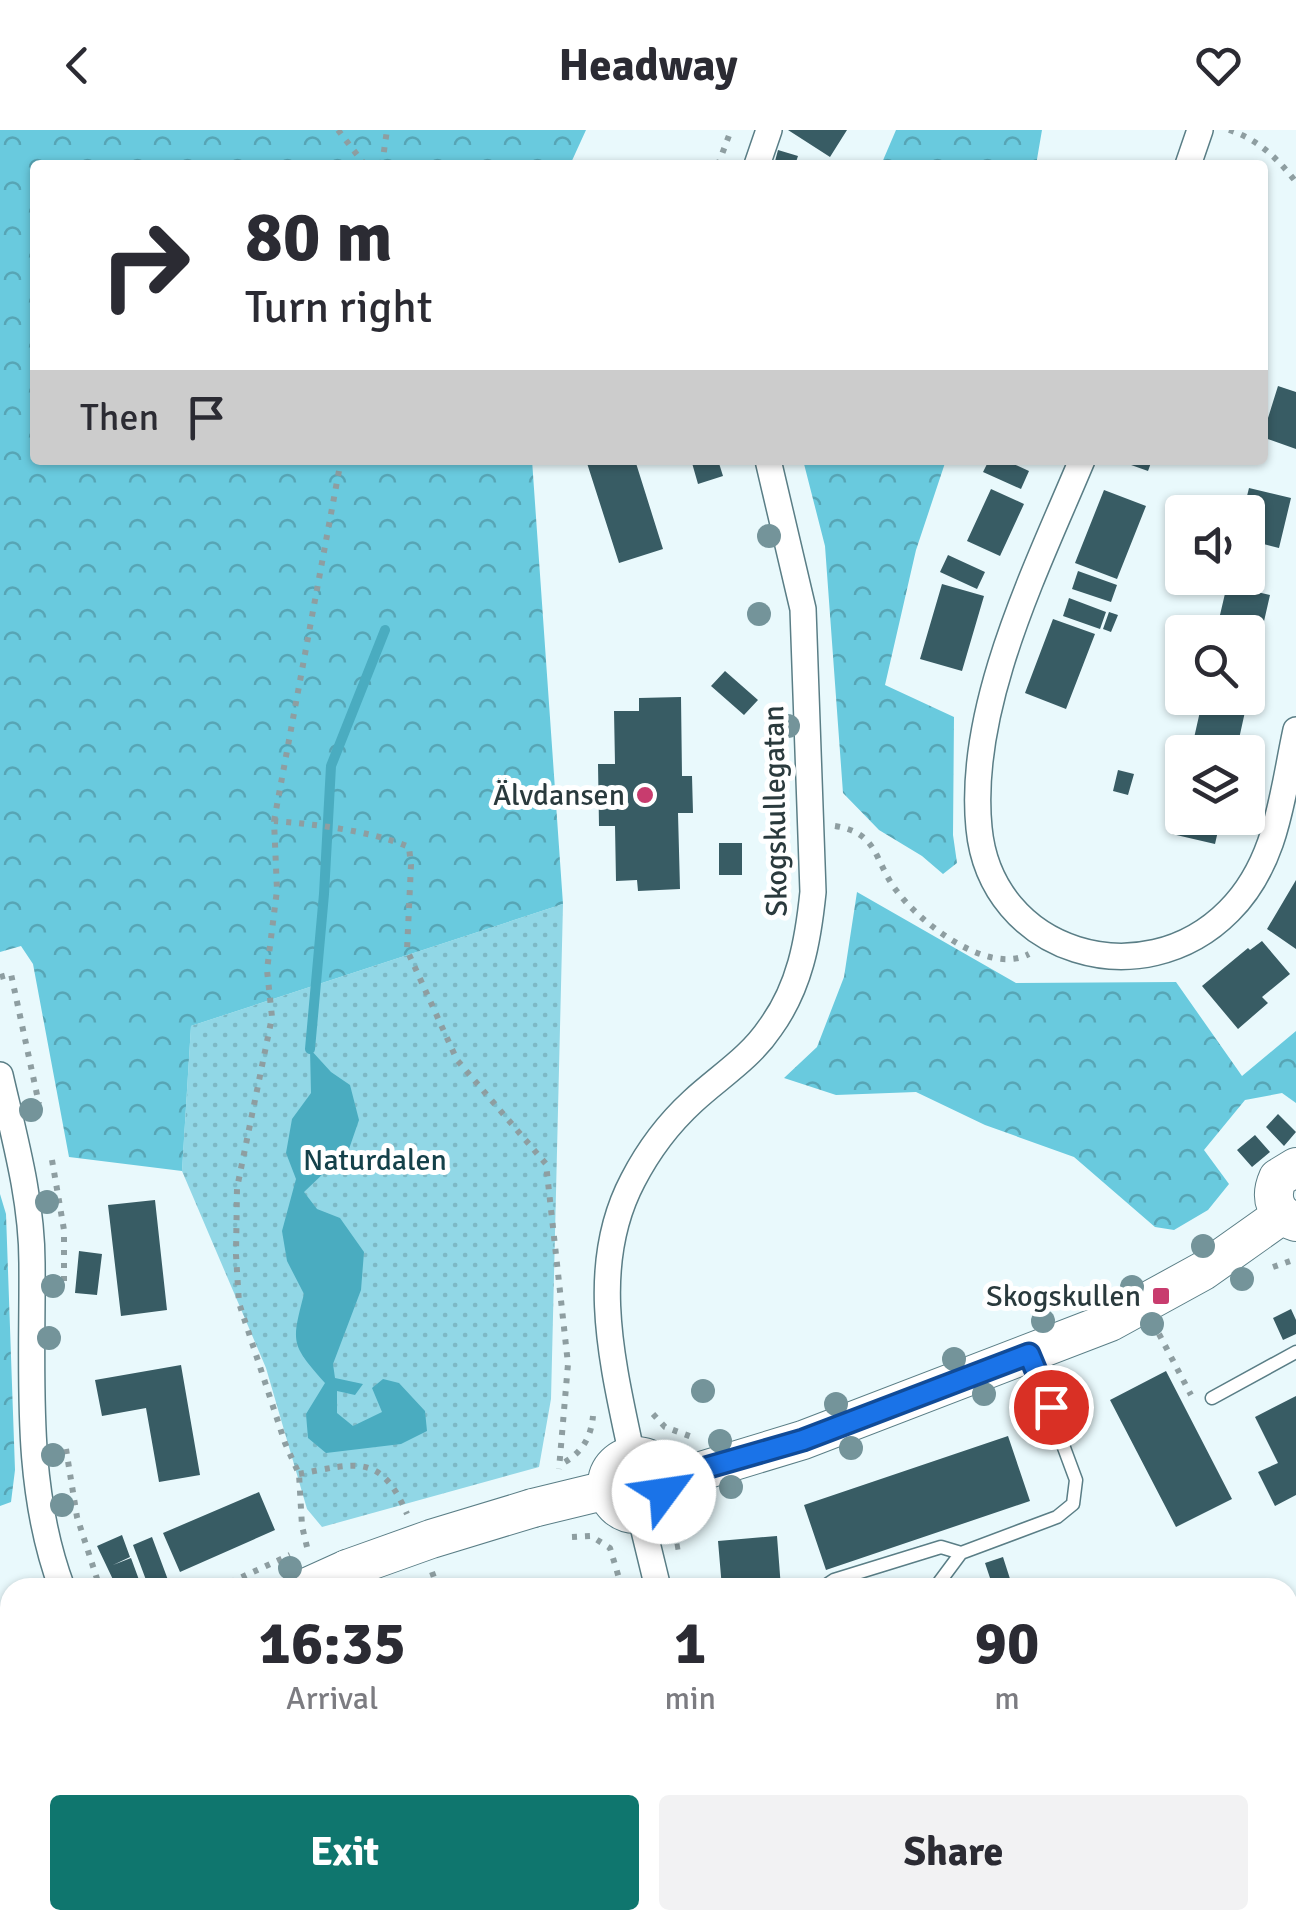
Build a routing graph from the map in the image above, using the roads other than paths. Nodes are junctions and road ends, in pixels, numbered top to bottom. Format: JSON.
{"nodes":[{"id":1,"x":769,"y":130,"type":"edge"},
{"id":2,"x":1200,"y":130,"type":"edge"},
{"id":3,"x":759,"y":160,"type":"edge"},
{"id":4,"x":1190,"y":160,"type":"edge"},
{"id":5,"x":769,"y":465,"type":"edge"},
{"id":6,"x":1080,"y":465,"type":"edge"},
{"id":7,"x":1296,"y":730,"type":"edge"},
{"id":8,"x":0,"y":1075,"type":"edge"},
{"id":9,"x":1296,"y":1167,"type":"edge"},
{"id":10,"x":1289,"y":1219,"type":"edge"},
{"id":11,"x":1296,"y":1352,"type":"edge"},
{"id":12,"x":1029,"y":1354,"type":"junction"},
{"id":13,"x":1212,"y":1398,"type":"dead end"},
{"id":14,"x":632,"y":1456,"type":"junction"},
{"id":15,"x":665,"y":1482,"type":"junction"},
{"id":16,"x":607,"y":1490,"type":"junction"},
{"id":17,"x":640,"y":1514,"type":"junction"},
{"id":18,"x":961,"y":1552,"type":"junction"},
{"id":19,"x":59,"y":1578,"type":"edge"},
{"id":20,"x":314,"y":1578,"type":"edge"},
{"id":21,"x":656,"y":1578,"type":"edge"},
{"id":22,"x":841,"y":1578,"type":"edge"},
{"id":23,"x":942,"y":1578,"type":"edge"}],
"edges":[{"from":1,"to":3,"type":"street"},
{"from":2,"to":4,"type":"street"},
{"from":5,"to":14,"type":"street","name":"Skogskullegatan"},
{"from":6,"to":7,"type":"street"},
{"from":8,"to":19,"type":"street"},
{"from":9,"to":10,"type":"street"},
{"from":10,"to":12,"type":"street"},
{"from":11,"to":13,"type":"lane"},
{"from":12,"to":15,"type":"street"},
{"from":12,"to":18,"type":"lane"},
{"from":14,"to":15,"type":"street"},
{"from":14,"to":16,"type":"street"},
{"from":15,"to":17,"type":"street"},
{"from":16,"to":17,"type":"street"},
{"from":16,"to":20,"type":"street","bridge":true},
{"from":17,"to":21,"type":"street"},
{"from":18,"to":22,"type":"lane"},
{"from":18,"to":23,"type":"lane"}]}
